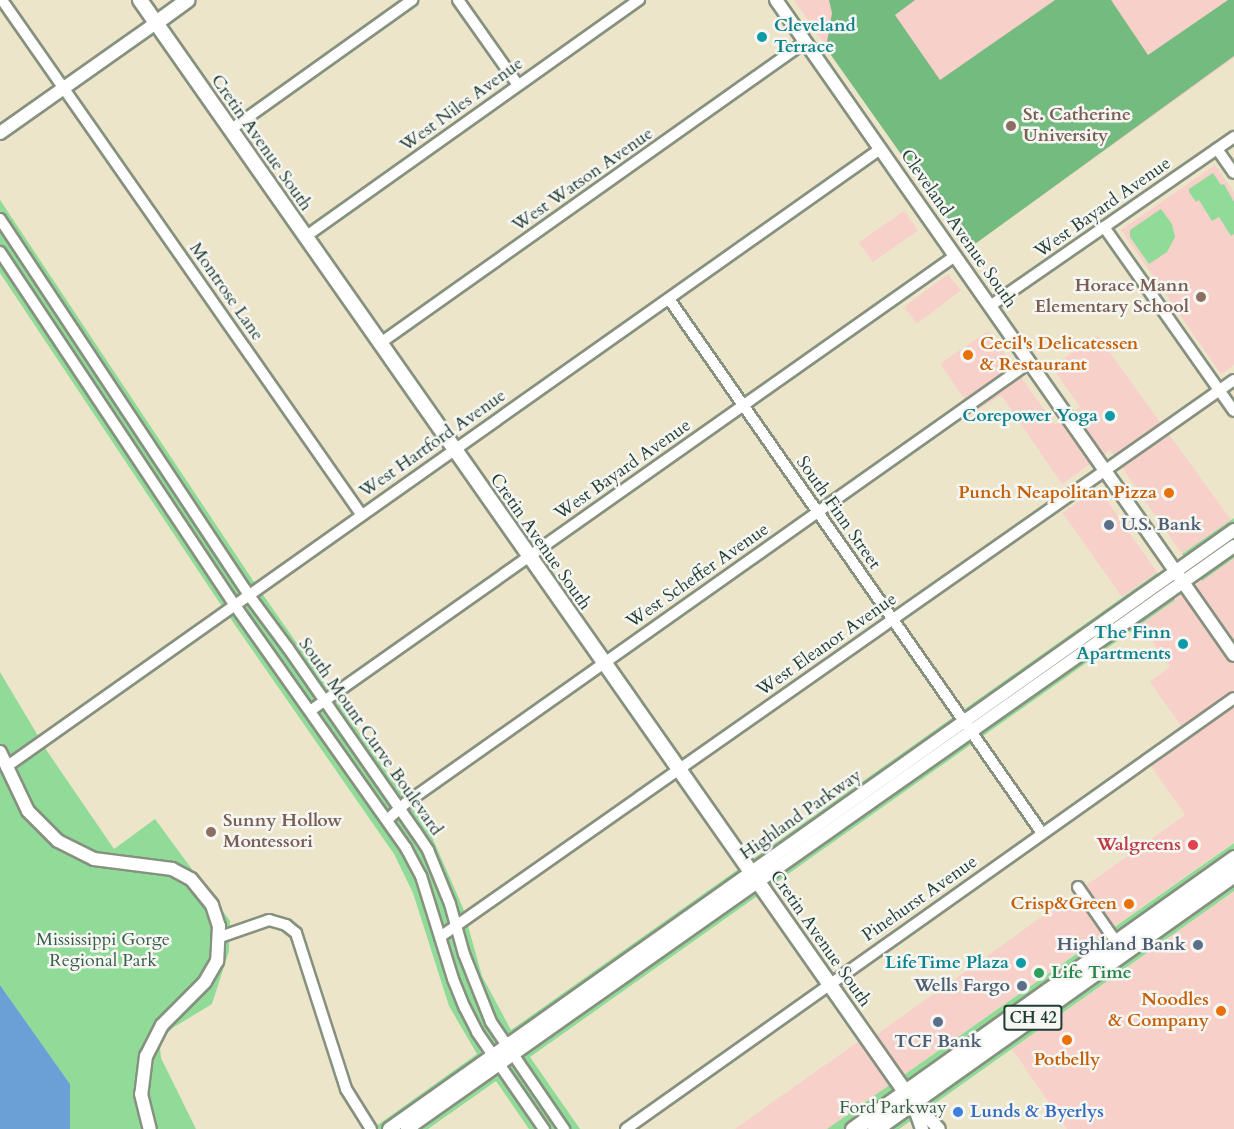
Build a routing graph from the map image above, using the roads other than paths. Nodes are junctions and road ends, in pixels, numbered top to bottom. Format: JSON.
{"nodes":[{"id":1,"x":2,"y":0,"type":"edge"},
{"id":2,"x":140,"y":0,"type":"edge"},
{"id":3,"x":188,"y":0,"type":"edge"},
{"id":4,"x":412,"y":0,"type":"edge"},
{"id":5,"x":458,"y":0,"type":"edge"},
{"id":6,"x":639,"y":0,"type":"edge"},
{"id":7,"x":776,"y":0,"type":"edge"},
{"id":8,"x":156,"y":23,"type":"junction"},
{"id":9,"x":805,"y":42,"type":"junction"},
{"id":10,"x":518,"y":85,"type":"junction"},
{"id":11,"x":63,"y":88,"type":"junction"},
{"id":12,"x":230,"y":130,"type":"junction"},
{"id":13,"x":0,"y":133,"type":"edge"},
{"id":14,"x":1234,"y":137,"type":"edge"},
{"id":15,"x":880,"y":149,"type":"junction"},
{"id":16,"x":1217,"y":149,"type":"junction"},
{"id":17,"x":1234,"y":173,"type":"edge"},
{"id":18,"x":0,"y":219,"type":"edge"},
{"id":19,"x":1104,"y":227,"type":"junction"},
{"id":20,"x":305,"y":237,"type":"junction"},
{"id":21,"x":0,"y":252,"type":"edge"},
{"id":22,"x":955,"y":256,"type":"junction"},
{"id":23,"x":669,"y":299,"type":"junction"},
{"id":24,"x":990,"y":306,"type":"junction"},
{"id":25,"x":66,"y":316,"type":"junction"},
{"id":26,"x":51,"y":327,"type":"junction"},
{"id":27,"x":379,"y":344,"type":"junction"},
{"id":28,"x":1030,"y":362,"type":"junction"},
{"id":29,"x":1234,"y":380,"type":"edge"},
{"id":30,"x":1219,"y":390,"type":"junction"},
{"id":31,"x":743,"y":406,"type":"junction"},
{"id":32,"x":1234,"y":411,"type":"edge"},
{"id":33,"x":150,"y":442,"type":"junction"},
{"id":34,"x":454,"y":451,"type":"junction"},
{"id":35,"x":135,"y":453,"type":"junction"},
{"id":36,"x":1104,"y":470,"type":"junction"},
{"id":37,"x":818,"y":512,"type":"junction"},
{"id":38,"x":362,"y":514,"type":"junction"},
{"id":39,"x":1234,"y":530,"type":"edge"},
{"id":40,"x":1234,"y":546,"type":"edge"},
{"id":41,"x":529,"y":557,"type":"junction"},
{"id":42,"x":1176,"y":571,"type":"junction"},
{"id":43,"x":1183,"y":582,"type":"junction"},
{"id":44,"x":248,"y":594,"type":"junction"},
{"id":45,"x":234,"y":604,"type":"junction"},
{"id":46,"x":892,"y":619,"type":"junction"},
{"id":47,"x":1234,"y":655,"type":"edge"},
{"id":48,"x":603,"y":663,"type":"junction"},
{"id":49,"x":1234,"y":698,"type":"edge"},
{"id":50,"x":326,"y":701,"type":"junction"},
{"id":51,"x":310,"y":711,"type":"junction"},
{"id":52,"x":967,"y":726,"type":"junction"},
{"id":53,"x":0,"y":752,"type":"edge"},
{"id":54,"x":6,"y":767,"type":"junction"},
{"id":55,"x":679,"y":770,"type":"junction"},
{"id":56,"x":400,"y":807,"type":"junction"},
{"id":57,"x":387,"y":820,"type":"junction"},
{"id":58,"x":1042,"y":833,"type":"junction"},
{"id":59,"x":1234,"y":858,"type":"edge"},
{"id":60,"x":1234,"y":874,"type":"edge"},
{"id":61,"x":754,"y":877,"type":"junction"},
{"id":62,"x":1078,"y":887,"type":"dead end"},
{"id":63,"x":458,"y":927,"type":"junction"},
{"id":64,"x":220,"y":937,"type":"junction"},
{"id":65,"x":440,"y":937,"type":"junction"},
{"id":66,"x":1120,"y":948,"type":"junction"},
{"id":67,"x":829,"y":984,"type":"junction"},
{"id":68,"x":509,"y":1050,"type":"junction"},
{"id":69,"x":496,"y":1060,"type":"junction"},
{"id":70,"x":909,"y":1097,"type":"junction"},
{"id":71,"x":150,"y":1129,"type":"edge"},
{"id":72,"x":371,"y":1129,"type":"edge"},
{"id":73,"x":388,"y":1129,"type":"edge"},
{"id":74,"x":407,"y":1129,"type":"edge"},
{"id":75,"x":544,"y":1129,"type":"edge"},
{"id":76,"x":564,"y":1129,"type":"edge"},
{"id":77,"x":626,"y":1129,"type":"edge"},
{"id":78,"x":853,"y":1129,"type":"edge"},
{"id":79,"x":875,"y":1129,"type":"edge"},
{"id":80,"x":922,"y":1129,"type":"edge"},
{"id":81,"x":939,"y":1129,"type":"edge"}],
"edges":[{"from":1,"to":11,"type":"street","name":"Montrose Lane"},
{"from":2,"to":8,"type":"main road","name":"Cretin Avenue South"},
{"from":3,"to":8,"type":"main road"},
{"from":4,"to":12,"type":"street"},
{"from":5,"to":10,"type":"street"},
{"from":6,"to":10,"type":"street","name":"West Niles Avenue"},
{"from":7,"to":9,"type":"street","name":"Cleveland Avenue South"},
{"from":8,"to":11,"type":"street"},
{"from":8,"to":12,"type":"main road","name":"Cretin Avenue South"},
{"from":9,"to":15,"type":"street","name":"Cleveland Avenue South"},
{"from":9,"to":27,"type":"street","name":"West Watson Avenue"},
{"from":10,"to":20,"type":"street","name":"West Niles Avenue"},
{"from":11,"to":13,"type":"street"},
{"from":11,"to":38,"type":"street","name":"Montrose Lane"},
{"from":12,"to":20,"type":"main road","name":"Cretin Avenue South"},
{"from":14,"to":16,"type":"street","name":"West Bayard Avenue"},
{"from":15,"to":22,"type":"street","name":"Cleveland Avenue South"},
{"from":15,"to":23,"type":"street","name":"West Hartford Avenue"},
{"from":16,"to":17,"type":"street"},
{"from":16,"to":19,"type":"street","name":"West Bayard Avenue"},
{"from":18,"to":25,"type":"street","name":"South Mount Curve Boulevard"},
{"from":19,"to":24,"type":"street","name":"West Bayard Avenue"},
{"from":19,"to":30,"type":"street"},
{"from":20,"to":27,"type":"main road","name":"Cretin Avenue South"},
{"from":21,"to":26,"type":"street","name":"South Mount Curve Boulevard"},
{"from":22,"to":24,"type":"street","name":"Cleveland Avenue South"},
{"from":22,"to":31,"type":"street","name":"West Bayard Avenue"},
{"from":23,"to":31,"type":"street","name":"South Finn Street"},
{"from":23,"to":34,"type":"street","name":"West Hartford Avenue"},
{"from":24,"to":28,"type":"street","name":"Cleveland Avenue South"},
{"from":25,"to":26,"type":"street"},
{"from":25,"to":33,"type":"street","name":"South Mount Curve Boulevard"},
{"from":26,"to":35,"type":"street","name":"South Mount Curve Boulevard"},
{"from":27,"to":34,"type":"main road","name":"Cretin Avenue South"},
{"from":28,"to":36,"type":"street","name":"Cleveland Avenue South"},
{"from":28,"to":37,"type":"street","name":"West Scheffer Avenue"},
{"from":29,"to":30,"type":"street","name":"West Eleanor Avenue"},
{"from":30,"to":32,"type":"street"},
{"from":30,"to":36,"type":"street","name":"West Eleanor Avenue"},
{"from":31,"to":37,"type":"street","name":"South Finn Street"},
{"from":31,"to":41,"type":"street","name":"West Bayard Avenue"},
{"from":33,"to":35,"type":"street"},
{"from":33,"to":44,"type":"street","name":"South Mount Curve Boulevard"},
{"from":34,"to":38,"type":"street","name":"West Hartford Avenue"},
{"from":34,"to":41,"type":"main road","name":"Cretin Avenue South"},
{"from":35,"to":45,"type":"street","name":"South Mount Curve Boulevard"},
{"from":36,"to":42,"type":"street","name":"Cleveland Avenue South"},
{"from":36,"to":46,"type":"street","name":"West Eleanor Avenue"},
{"from":37,"to":46,"type":"street","name":"South Finn Street"},
{"from":37,"to":48,"type":"street","name":"West Scheffer Avenue"},
{"from":38,"to":44,"type":"street","name":"West Hartford Avenue"},
{"from":39,"to":42,"type":"street","name":"Highland Parkway"},
{"from":40,"to":43,"type":"street","name":"Highland Parkway"},
{"from":41,"to":48,"type":"main road","name":"Cretin Avenue South"},
{"from":41,"to":50,"type":"street","name":"West Bayard Avenue"},
{"from":42,"to":43,"type":"street","name":"Cleveland Avenue South"},
{"from":42,"to":52,"type":"street","name":"Highland Parkway"},
{"from":43,"to":47,"type":"street","name":"Cleveland Avenue South"},
{"from":43,"to":52,"type":"street","name":"Highland Parkway"},
{"from":44,"to":45,"type":"street","name":"West Hartford Avenue"},
{"from":44,"to":50,"type":"street","name":"South Mount Curve Boulevard"},
{"from":45,"to":51,"type":"street","name":"South Mount Curve Boulevard"},
{"from":45,"to":54,"type":"street","name":"West Hartford Avenue"},
{"from":46,"to":52,"type":"street","name":"South Finn Street"},
{"from":46,"to":55,"type":"street","name":"West Eleanor Avenue"},
{"from":48,"to":55,"type":"main road","name":"Cretin Avenue South"},
{"from":48,"to":56,"type":"street","name":"West Scheffer Avenue"},
{"from":49,"to":58,"type":"street","name":"Pinehurst Avenue"},
{"from":50,"to":51,"type":"street","name":"West Bayard Avenue"},
{"from":50,"to":56,"type":"street","name":"South Mount Curve Boulevard"},
{"from":51,"to":57,"type":"street","name":"South Mount Curve Boulevard"},
{"from":52,"to":58,"type":"street","name":"South Finn Street"},
{"from":52,"to":61,"type":"street","name":"Highland Parkway"},
{"from":53,"to":54,"type":"street"},
{"from":54,"to":64,"type":"street"},
{"from":55,"to":61,"type":"main road","name":"Cretin Avenue South"},
{"from":55,"to":63,"type":"street","name":"West Eleanor Avenue"},
{"from":56,"to":57,"type":"street","name":"West Scheffer Avenue"},
{"from":56,"to":63,"type":"street","name":"South Mount Curve Boulevard"},
{"from":57,"to":65,"type":"street","name":"South Mount Curve Boulevard"},
{"from":58,"to":67,"type":"street","name":"Pinehurst Avenue"},
{"from":59,"to":66,"type":"main road","number":"CH 42"},
{"from":60,"to":66,"type":"main road","number":"CH 42"},
{"from":61,"to":67,"type":"main road","name":"Cretin Avenue South"},
{"from":61,"to":68,"type":"street","name":"Highland Parkway"},
{"from":62,"to":66,"type":"street"},
{"from":63,"to":65,"type":"street","name":"West Eleanor Avenue"},
{"from":63,"to":68,"type":"street","name":"South Mount Curve Boulevard"},
{"from":64,"to":71,"type":"street"},
{"from":64,"to":72,"type":"street"},
{"from":65,"to":69,"type":"street","name":"South Mount Curve Boulevard"},
{"from":66,"to":70,"type":"main road","number":"CH 42"},
{"from":67,"to":70,"type":"main road","name":"Cretin Avenue South"},
{"from":67,"to":77,"type":"street","name":"Pinehurst Avenue"},
{"from":68,"to":69,"type":"street","name":"Highland Parkway"},
{"from":68,"to":76,"type":"street","name":"South Mount Curve Boulevard"},
{"from":69,"to":73,"type":"street","name":"Highland Parkway"},
{"from":69,"to":74,"type":"street","name":"Highland Parkway"},
{"from":69,"to":75,"type":"street","name":"South Mount Curve Boulevard"},
{"from":70,"to":78,"type":"main road","number":"CH 42"},
{"from":70,"to":79,"type":"main road","number":"CH 42"},
{"from":70,"to":80,"type":"street","name":"Cretin Avenue South"},
{"from":70,"to":81,"type":"street","name":"Cretin Avenue South"}]}
